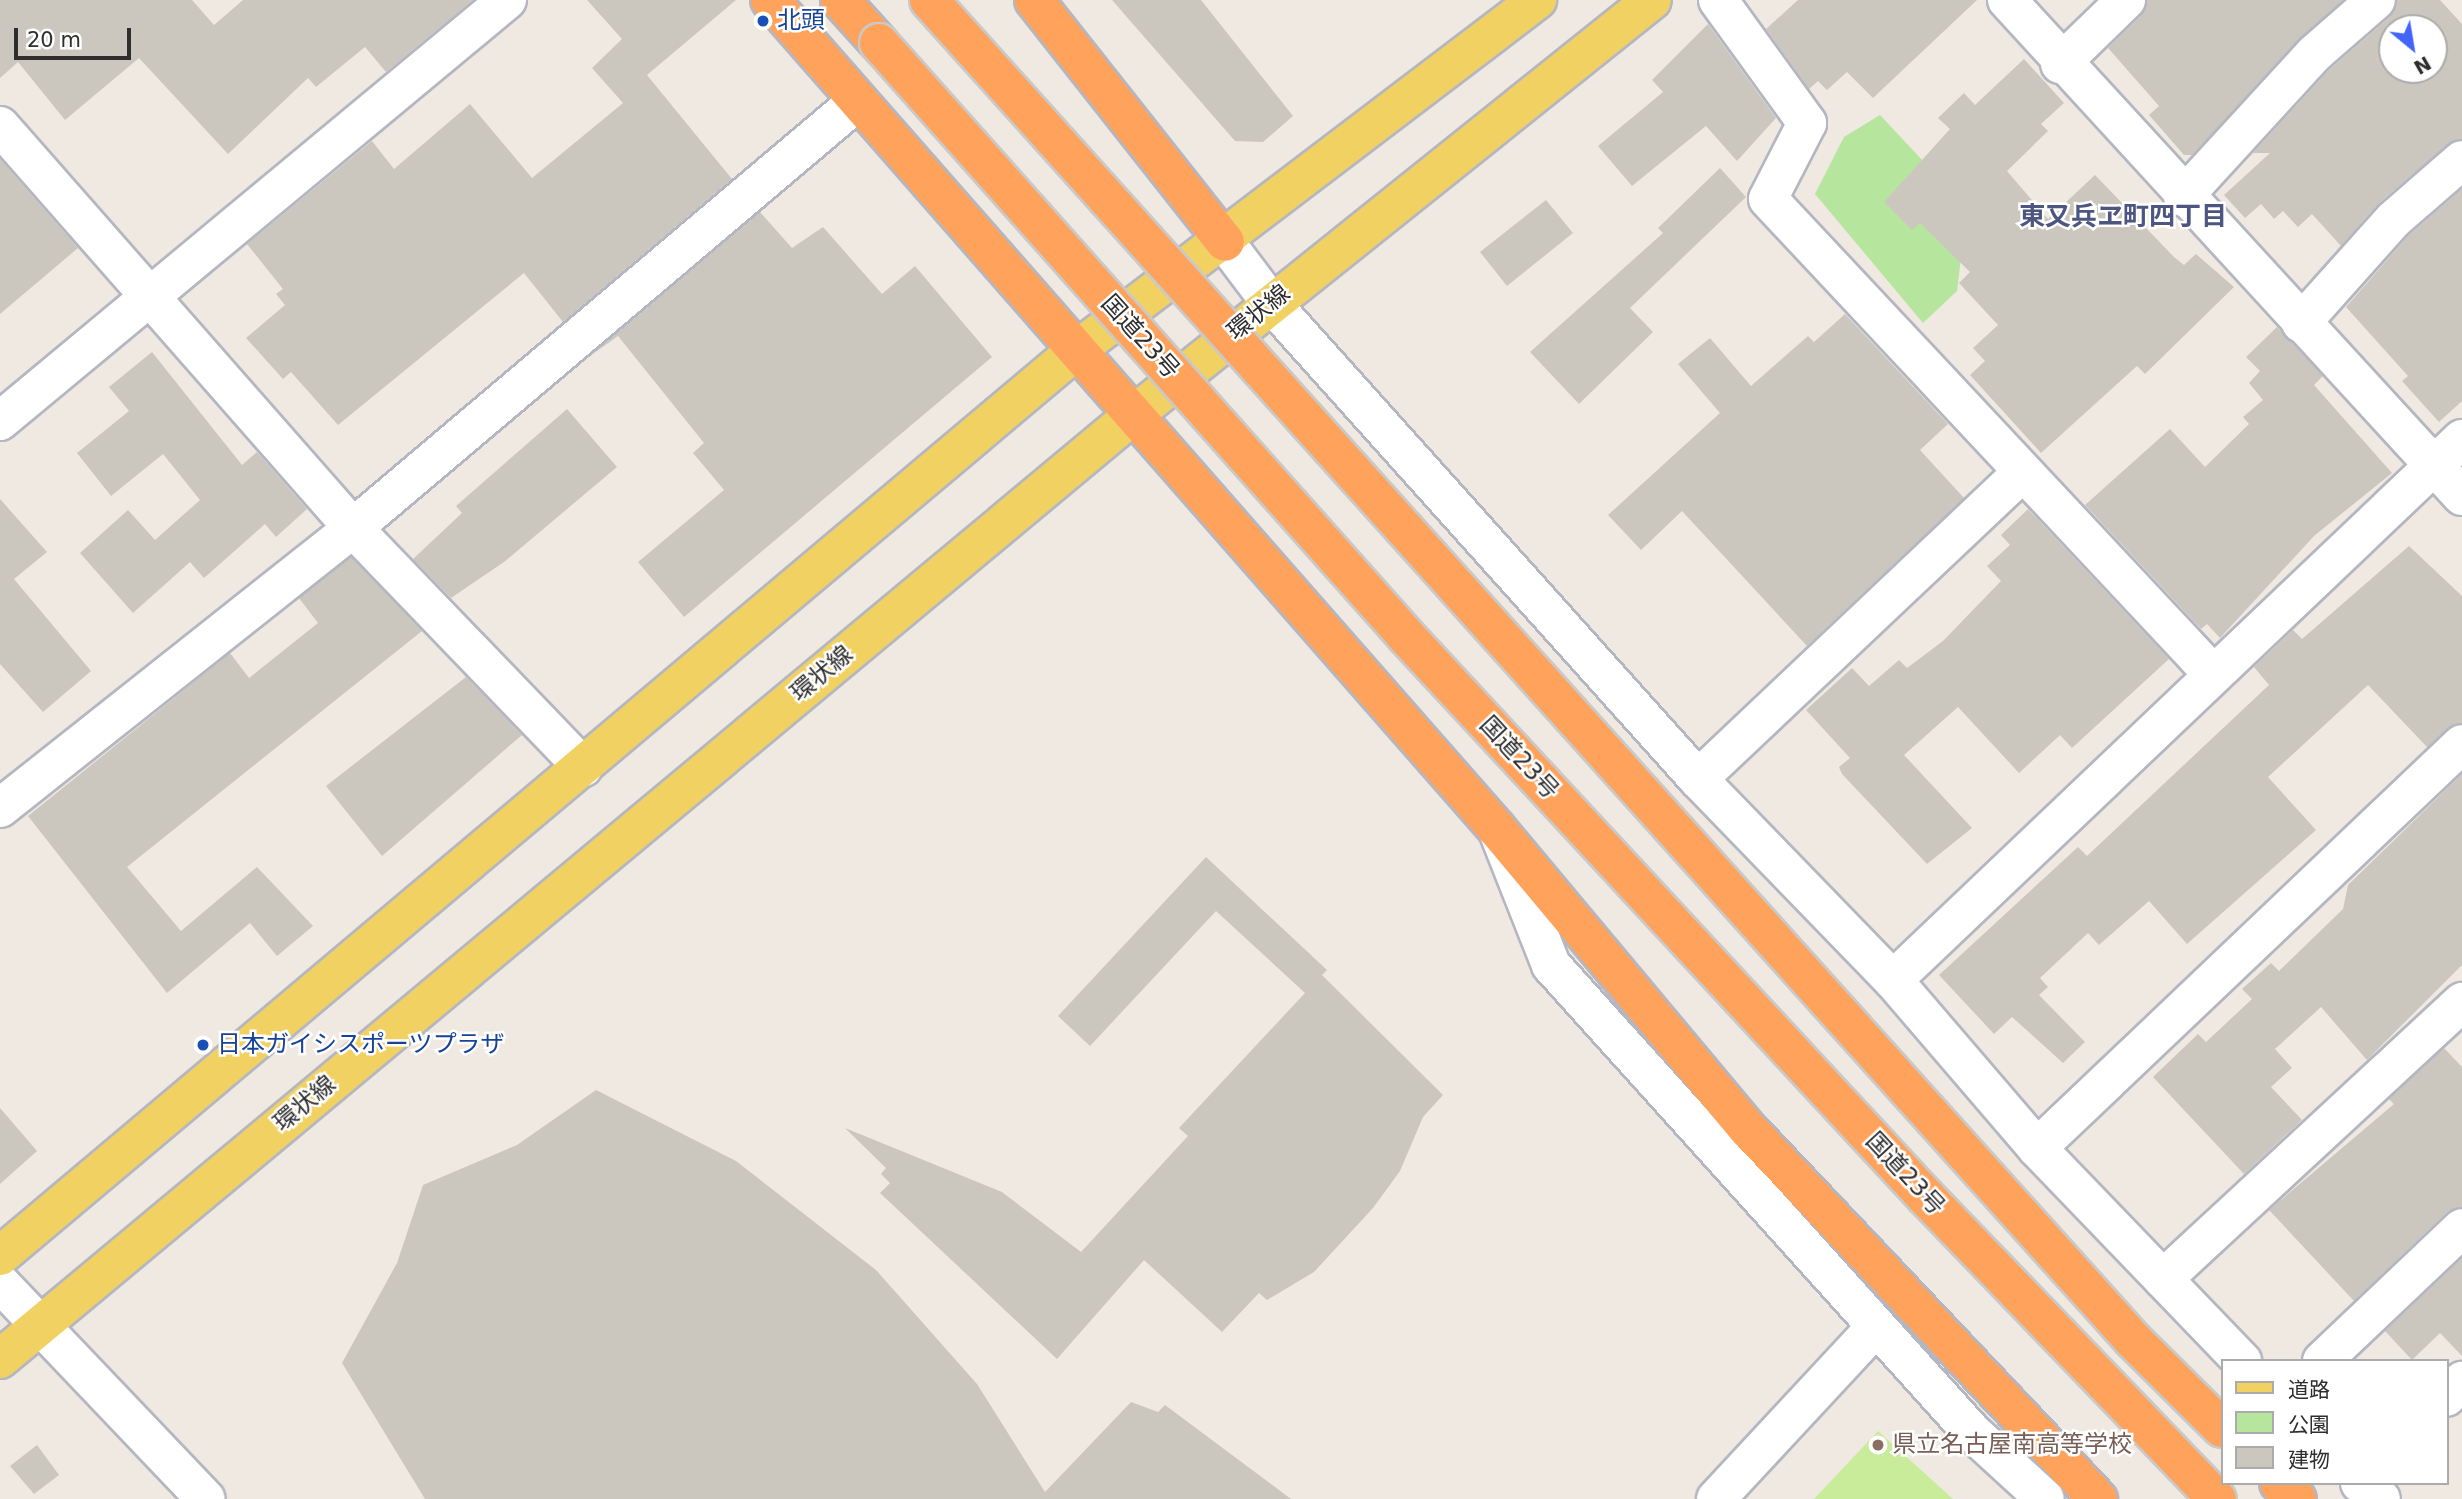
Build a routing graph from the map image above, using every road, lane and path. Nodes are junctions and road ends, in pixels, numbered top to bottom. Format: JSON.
{"nodes":[{"id":1,"x":508,"y":0,"type":"edge"},
{"id":2,"x":770,"y":0,"type":"edge"},
{"id":3,"x":840,"y":0,"type":"edge"},
{"id":4,"x":929,"y":0,"type":"edge"},
{"id":5,"x":1034,"y":0,"type":"edge"},
{"id":6,"x":1537,"y":0,"type":"edge"},
{"id":7,"x":1652,"y":0,"type":"edge"},
{"id":8,"x":1718,"y":0,"type":"edge"},
{"id":9,"x":2007,"y":0,"type":"edge"},
{"id":10,"x":2126,"y":0,"type":"edge"},
{"id":11,"x":2376,"y":0,"type":"edge"},
{"id":12,"x":2060,"y":64,"type":"junction"},
{"id":13,"x":858,"y":101,"type":"junction"},
{"id":14,"x":0,"y":126,"type":"edge"},
{"id":15,"x":2462,"y":160,"type":"edge"},
{"id":16,"x":2183,"y":197,"type":"junction"},
{"id":17,"x":1225,"y":242,"type":"junction"},
{"id":18,"x":149,"y":302,"type":"junction"},
{"id":19,"x":1271,"y":303,"type":"junction"},
{"id":20,"x":2301,"y":323,"type":"junction"},
{"id":21,"x":1078,"y":349,"type":"junction"},
{"id":22,"x":1131,"y":417,"type":"junction"},
{"id":23,"x":0,"y":421,"type":"edge"},
{"id":24,"x":2462,"y":439,"type":"edge"},
{"id":25,"x":2432,"y":467,"type":"junction"},
{"id":26,"x":2023,"y":472,"type":"junction"},
{"id":27,"x":2462,"y":496,"type":"edge"},
{"id":28,"x":353,"y":528,"type":"junction"},
{"id":29,"x":2211,"y":673,"type":"junction"},
{"id":30,"x":2460,"y":750,"type":"edge"},
{"id":31,"x":583,"y":767,"type":"junction"},
{"id":32,"x":1698,"y":779,"type":"junction"},
{"id":33,"x":0,"y":808,"type":"edge"},
{"id":34,"x":1497,"y":829,"type":"junction"},
{"id":35,"x":1893,"y":980,"type":"junction"},
{"id":36,"x":2462,"y":1002,"type":"edge"},
{"id":37,"x":2037,"y":1148,"type":"junction"},
{"id":38,"x":2462,"y":1228,"type":"edge"},
{"id":39,"x":0,"y":1256,"type":"edge"},
{"id":40,"x":2163,"y":1279,"type":"junction"},
{"id":41,"x":0,"y":1283,"type":"edge"},
{"id":42,"x":37,"y":1327,"type":"junction"},
{"id":43,"x":1876,"y":1328,"type":"junction"},
{"id":44,"x":0,"y":1359,"type":"edge"},
{"id":45,"x":2240,"y":1359,"type":"edge"},
{"id":46,"x":2324,"y":1359,"type":"edge"},
{"id":47,"x":2462,"y":1381,"type":"edge"},
{"id":48,"x":2448,"y":1395,"type":"edge"},
{"id":49,"x":2220,"y":1426,"type":"edge"},
{"id":50,"x":2281,"y":1485,"type":"edge"},
{"id":51,"x":2363,"y":1485,"type":"edge"},
{"id":52,"x":206,"y":1499,"type":"edge"},
{"id":53,"x":1716,"y":1499,"type":"edge"},
{"id":54,"x":2045,"y":1499,"type":"edge"},
{"id":55,"x":2098,"y":1499,"type":"edge"},
{"id":56,"x":2217,"y":1499,"type":"edge"},
{"id":57,"x":2297,"y":1499,"type":"edge"},
{"id":58,"x":2381,"y":1499,"type":"edge"}],
"edges":[{"from":1,"to":18,"type":"street"},
{"from":2,"to":13,"type":"highway"},
{"from":3,"to":56,"type":"highway","name":"国道23号","bridge":true},
{"from":4,"to":49,"type":"highway","bridge":true},
{"from":5,"to":17,"type":"highway"},
{"from":6,"to":17,"type":"main road"},
{"from":7,"to":19,"type":"main road","name":"環状線"},
{"from":8,"to":26,"type":"street"},
{"from":9,"to":12,"type":"street"},
{"from":10,"to":12,"type":"street"},
{"from":11,"to":16,"type":"street"},
{"from":12,"to":16,"type":"street"},
{"from":13,"to":21,"type":"highway"},
{"from":13,"to":28,"type":"street"},
{"from":14,"to":18,"type":"street"},
{"from":15,"to":20,"type":"street"},
{"from":16,"to":20,"type":"street"},
{"from":17,"to":19,"type":"street"},
{"from":17,"to":21,"type":"main road"},
{"from":18,"to":23,"type":"street"},
{"from":18,"to":28,"type":"street"},
{"from":19,"to":22,"type":"main road","name":"環状線"},
{"from":19,"to":32,"type":"street"},
{"from":20,"to":25,"type":"street"},
{"from":21,"to":22,"type":"highway"},
{"from":21,"to":31,"type":"main road"},
{"from":22,"to":34,"type":"highway"},
{"from":22,"to":42,"type":"main road","name":"環状線"},
{"from":24,"to":25,"type":"street"},
{"from":25,"to":27,"type":"street"},
{"from":25,"to":29,"type":"street"},
{"from":26,"to":29,"type":"street"},
{"from":26,"to":32,"type":"street"},
{"from":28,"to":31,"type":"street"},
{"from":28,"to":33,"type":"street"},
{"from":29,"to":35,"type":"street"},
{"from":30,"to":37,"type":"street"},
{"from":31,"to":39,"type":"main road"},
{"from":32,"to":35,"type":"street"},
{"from":34,"to":43,"type":"street"},
{"from":34,"to":55,"type":"highway"},
{"from":35,"to":37,"type":"street"},
{"from":36,"to":40,"type":"street"},
{"from":37,"to":40,"type":"street"},
{"from":38,"to":46,"type":"street"},
{"from":40,"to":45,"type":"street"},
{"from":41,"to":42,"type":"street"},
{"from":42,"to":44,"type":"main road","name":"環状線"},
{"from":42,"to":52,"type":"street"},
{"from":43,"to":53,"type":"street"},
{"from":43,"to":54,"type":"street"},
{"from":47,"to":48,"type":"street"},
{"from":50,"to":57,"type":"highway"},
{"from":51,"to":58,"type":"street"}]}
